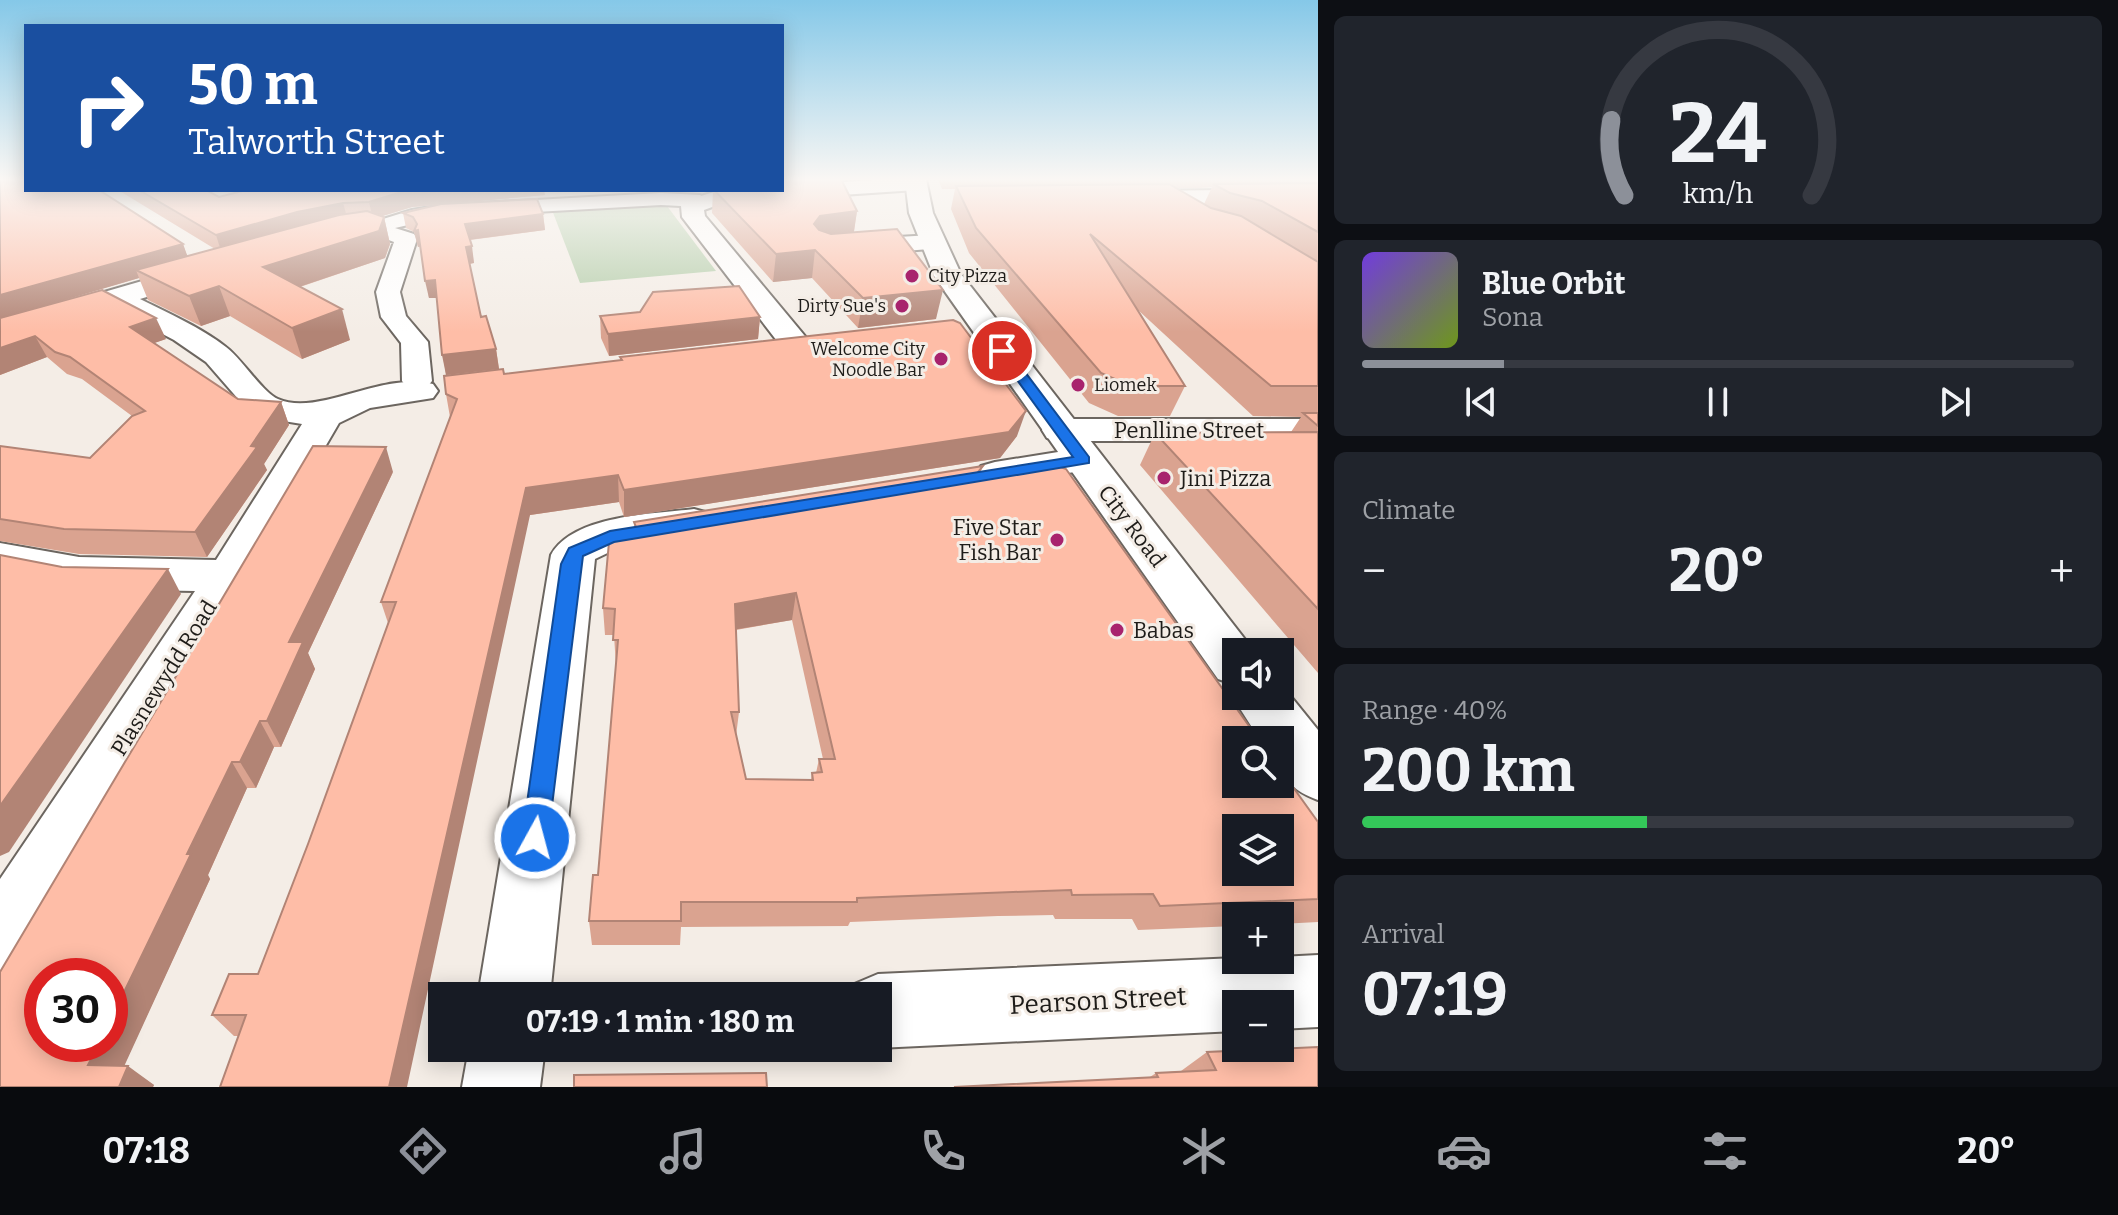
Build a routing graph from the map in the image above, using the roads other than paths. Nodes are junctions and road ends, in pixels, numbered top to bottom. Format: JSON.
{"nodes":[{"id":1,"x":361,"y":230,"type":"edge"},
{"id":2,"x":408,"y":230,"type":"edge"},
{"id":3,"x":704,"y":230,"type":"edge"},
{"id":4,"x":927,"y":230,"type":"edge"},
{"id":5,"x":343,"y":232,"type":"edge"},
{"id":6,"x":932,"y":243,"type":"junction"},
{"id":7,"x":827,"y":250,"type":"edge"},
{"id":8,"x":193,"y":251,"type":"edge"},
{"id":9,"x":114,"y":297,"type":"junction"},
{"id":10,"x":0,"y":332,"type":"edge"},
{"id":11,"x":798,"y":347,"type":"edge"},
{"id":12,"x":435,"y":387,"type":"joint"},
{"id":13,"x":325,"y":416,"type":"junction"},
{"id":14,"x":1318,"y":430,"type":"edge"},
{"id":15,"x":1072,"y":445,"type":"junction"},
{"id":16,"x":953,"y":481,"type":"edge"},
{"id":17,"x":730,"y":517,"type":"edge"},
{"id":18,"x":0,"y":558,"type":"edge"},
{"id":19,"x":229,"y":576,"type":"junction"},
{"id":20,"x":1222,"y":646,"type":"edge"},
{"id":21,"x":1270,"y":710,"type":"edge"},
{"id":22,"x":1318,"y":774,"type":"edge"},
{"id":23,"x":3,"y":927,"type":"edge"},
{"id":24,"x":516,"y":982,"type":"edge"},
{"id":25,"x":1318,"y":991,"type":"edge"},
{"id":26,"x":892,"y":1010,"type":"edge"},
{"id":27,"x":505,"y":1062,"type":"edge"},
{"id":28,"x":501,"y":1087,"type":"edge"}],
"edges":[{"from":1,"to":5,"type":"street"},
{"from":2,"to":12,"type":"street"},
{"from":3,"to":11,"type":"street"},
{"from":4,"to":6,"type":"street","name":"City Road"},
{"from":6,"to":7,"type":"street"},
{"from":6,"to":15,"type":"street","name":"City Road"},
{"from":8,"to":9,"type":"street"},
{"from":9,"to":10,"type":"street"},
{"from":9,"to":13,"type":"street"},
{"from":12,"to":13,"type":"street"},
{"from":13,"to":19,"type":"street","name":"Plasnewydd Road"},
{"from":14,"to":15,"type":"street","name":"Penlline Street"},
{"from":15,"to":16,"type":"street","name":"Penlline Street"},
{"from":15,"to":20,"type":"street","name":"City Road"},
{"from":17,"to":24,"type":"street"},
{"from":18,"to":19,"type":"street"},
{"from":19,"to":23,"type":"street","name":"Plasnewydd Road"},
{"from":21,"to":22,"type":"street"},
{"from":25,"to":26,"type":"street","name":"Pearson Street"},
{"from":27,"to":28,"type":"street"}]}
